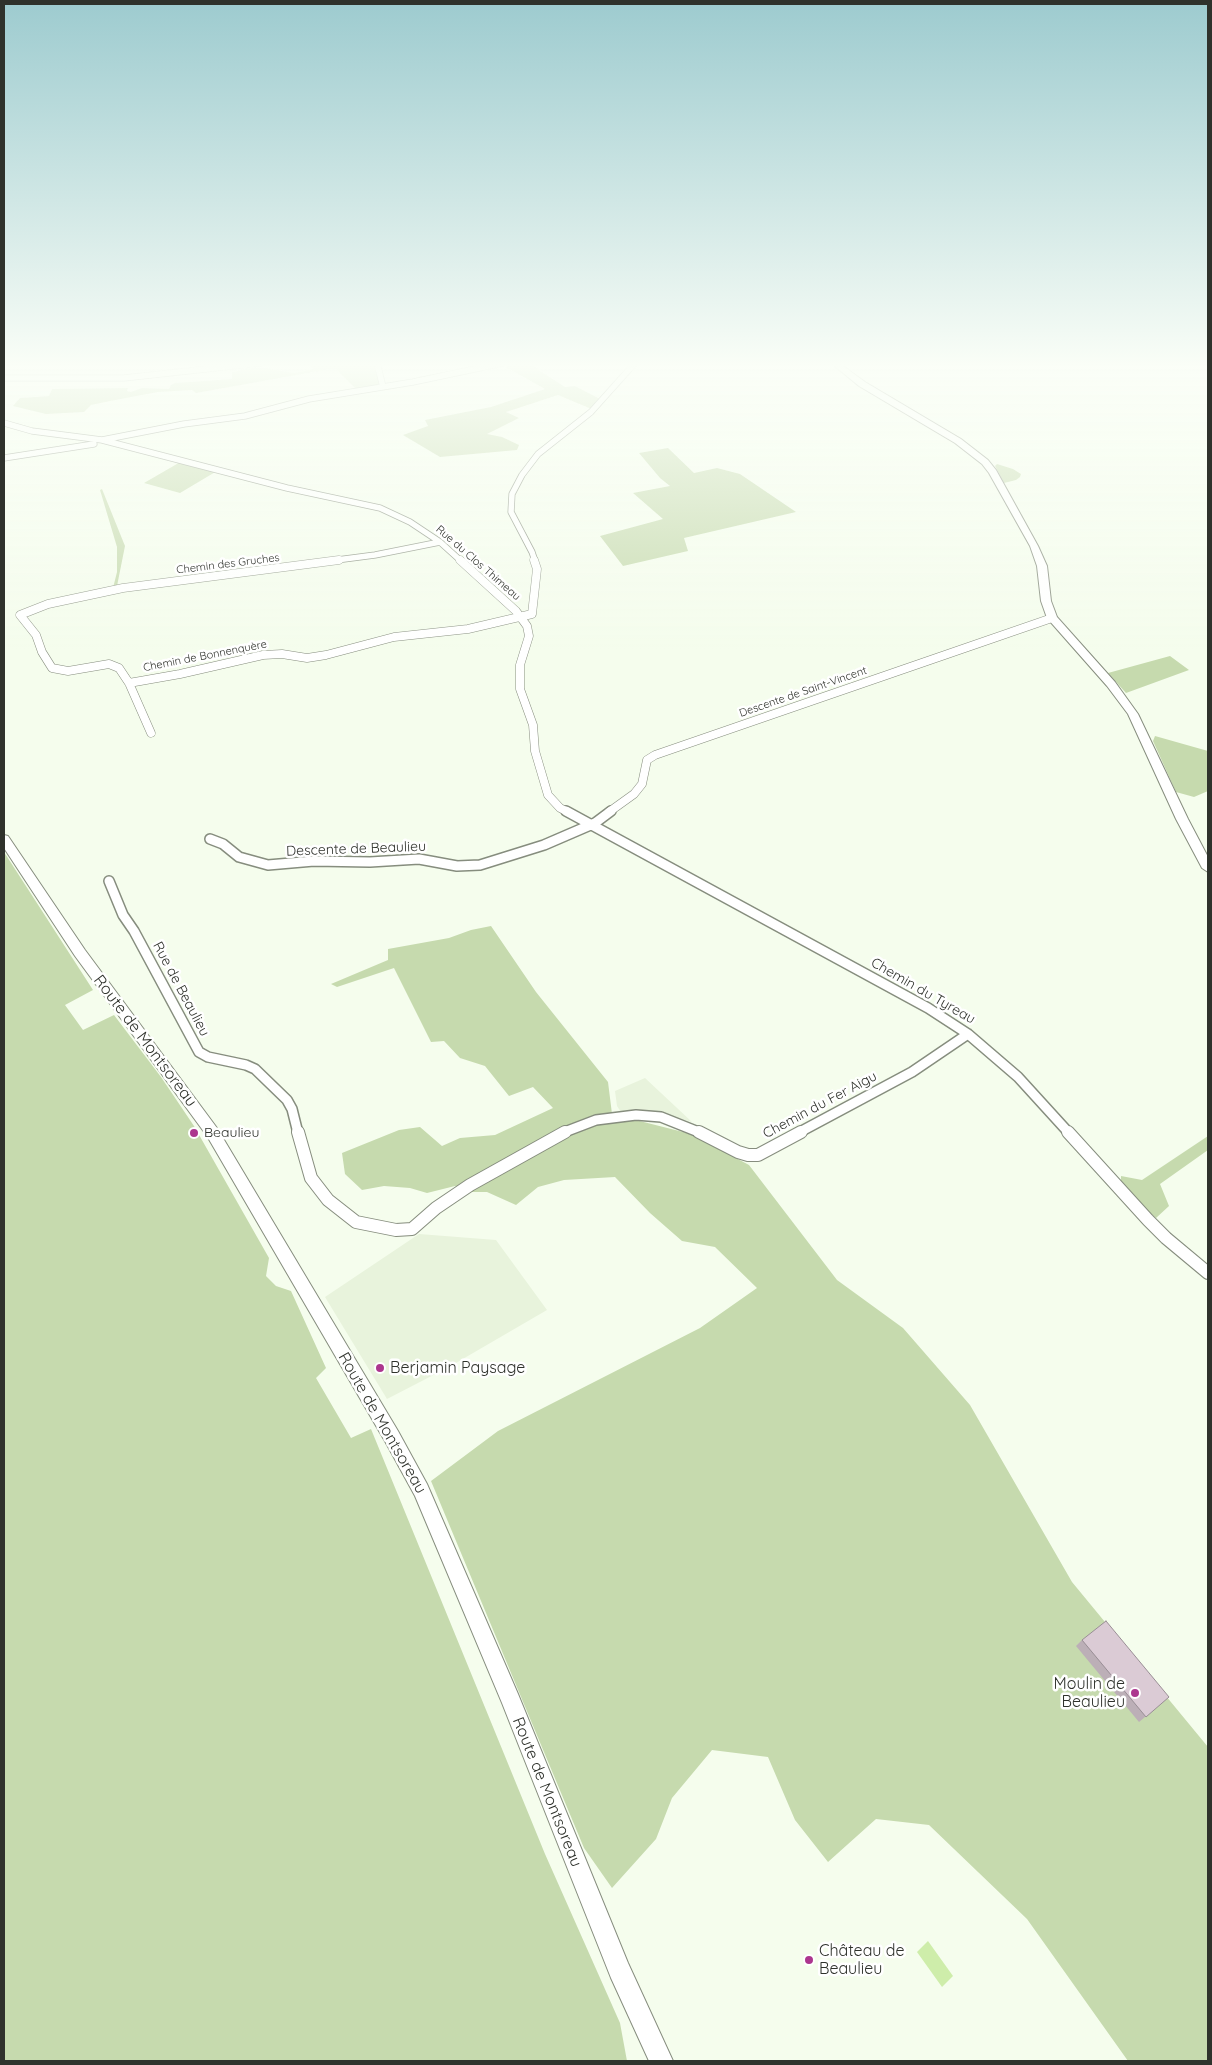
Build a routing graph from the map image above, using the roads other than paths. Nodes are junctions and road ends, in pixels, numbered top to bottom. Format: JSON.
{"nodes":[{"id":1,"x":177,"y":459,"type":"edge"},
{"id":2,"x":534,"y":459,"type":"edge"},
{"id":3,"x":982,"y":459,"type":"edge"},
{"id":4,"x":440,"y":542,"type":"junction"},
{"id":5,"x":532,"y":614,"type":"junction"},
{"id":6,"x":521,"y":617,"type":"junction"},
{"id":7,"x":1052,"y":618,"type":"junction"},
{"id":8,"x":529,"y":630,"type":"junction"},
{"id":9,"x":129,"y":683,"type":"junction"},
{"id":10,"x":151,"y":733,"type":"dead end"},
{"id":11,"x":591,"y":825,"type":"junction"},
{"id":12,"x":4,"y":839,"type":"edge"},
{"id":13,"x":210,"y":839,"type":"dead end"},
{"id":14,"x":1208,"y":868,"type":"edge"},
{"id":15,"x":109,"y":881,"type":"dead end"},
{"id":16,"x":968,"y":1034,"type":"junction"},
{"id":17,"x":382,"y":1227,"type":"joint"},
{"id":18,"x":1208,"y":1273,"type":"edge"},
{"id":19,"x":661,"y":2061,"type":"edge"}],
"edges":[{"from":1,"to":4,"type":"street","name":"Rue du Clos Thimeau"},
{"from":2,"to":5,"type":"street"},
{"from":3,"to":7,"type":"street"},
{"from":4,"to":6,"type":"street","name":"Rue du Clos Thimeau"},
{"from":4,"to":9,"type":"street","name":"Chemin des Gruches"},
{"from":5,"to":6,"type":"street","name":"Chemin de Bonnenquère"},
{"from":5,"to":8,"type":"street"},
{"from":6,"to":8,"type":"street","name":"Rue du Clos Thimeau"},
{"from":6,"to":9,"type":"street","name":"Chemin de Bonnenquère"},
{"from":7,"to":11,"type":"street","name":"Descente de Saint-Vincent"},
{"from":7,"to":14,"type":"street"},
{"from":8,"to":11,"type":"street"},
{"from":9,"to":10,"type":"street"},
{"from":11,"to":13,"type":"street","name":"Descente de Beaulieu"},
{"from":11,"to":16,"type":"street","name":"Chemin du Tyreau"},
{"from":12,"to":19,"type":"street","name":"Route de Montsoreau"},
{"from":15,"to":17,"type":"street","name":"Rue de Beaulieu"},
{"from":16,"to":17,"type":"street","name":"Chemin du Fer Aigu"},
{"from":16,"to":18,"type":"street","name":"Chemin du Tyreau"}]}
